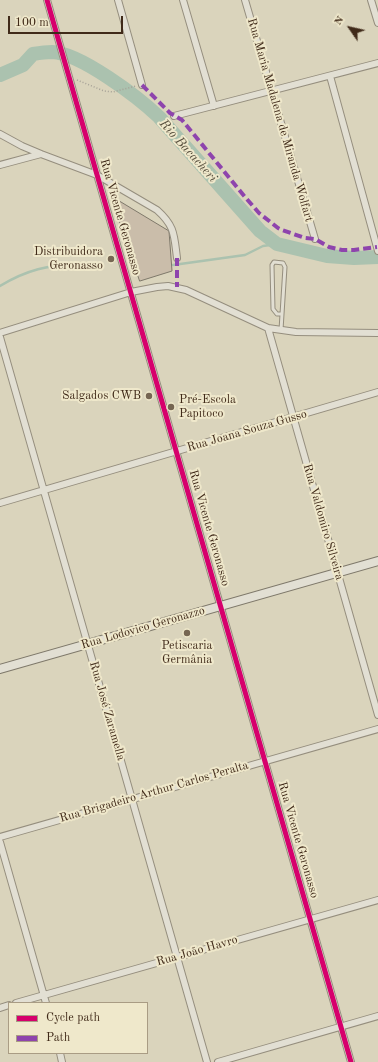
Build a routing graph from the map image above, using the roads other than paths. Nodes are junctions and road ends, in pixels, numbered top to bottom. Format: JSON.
{"nodes":[{"id":1,"x":47,"y":0,"type":"edge"},
{"id":2,"x":118,"y":0,"type":"edge"},
{"id":3,"x":183,"y":0,"type":"edge"},
{"id":4,"x":244,"y":0,"type":"edge"},
{"id":5,"x":371,"y":0,"type":"edge"},
{"id":6,"x":378,"y":22,"type":"edge"},
{"id":7,"x":378,"y":63,"type":"edge"},
{"id":8,"x":330,"y":76,"type":"junction"},
{"id":9,"x":142,"y":85,"type":"road end"},
{"id":10,"x":271,"y":91,"type":"junction"},
{"id":11,"x":214,"y":106,"type":"junction"},
{"id":12,"x":174,"y":116,"type":"dead end"},
{"id":13,"x":0,"y":134,"type":"edge"},
{"id":14,"x":41,"y":154,"type":"junction"},
{"id":15,"x":0,"y":165,"type":"edge"},
{"id":16,"x":97,"y":175,"type":"junction"},
{"id":17,"x":315,"y":239,"type":"dead end"},
{"id":18,"x":378,"y":251,"type":"edge"},
{"id":19,"x":177,"y":258,"type":"dead end"},
{"id":20,"x":131,"y":292,"type":"junction"},
{"id":21,"x":282,"y":314,"type":"junction"},
{"id":22,"x":268,"y":328,"type":"junction"},
{"id":23,"x":281,"y":331,"type":"junction"},
{"id":24,"x":0,"y":333,"type":"edge"},
{"id":25,"x":378,"y":333,"type":"edge"},
{"id":26,"x":0,"y":336,"type":"edge"},
{"id":27,"x":378,"y":392,"type":"edge"},
{"id":28,"x":293,"y":417,"type":"junction"},
{"id":29,"x":176,"y":451,"type":"junction"},
{"id":30,"x":44,"y":490,"type":"junction"},
{"id":31,"x":0,"y":503,"type":"edge"},
{"id":32,"x":378,"y":561,"type":"edge"},
{"id":33,"x":337,"y":572,"type":"junction"},
{"id":34,"x":220,"y":606,"type":"junction"},
{"id":35,"x":88,"y":644,"type":"junction"},
{"id":36,"x":0,"y":669,"type":"edge"},
{"id":37,"x":378,"y":715,"type":"edge"},
{"id":38,"x":378,"y":729,"type":"edge"},
{"id":39,"x":265,"y":761,"type":"junction"},
{"id":40,"x":132,"y":799,"type":"junction"},
{"id":41,"x":0,"y":837,"type":"edge"},
{"id":42,"x":0,"y":842,"type":"edge"},
{"id":43,"x":378,"y":900,"type":"edge"},
{"id":44,"x":310,"y":919,"type":"junction"},
{"id":45,"x":177,"y":957,"type":"junction"},
{"id":46,"x":44,"y":995,"type":"junction"},
{"id":47,"x":20,"y":1002,"type":"edge"},
{"id":48,"x":46,"y":1002,"type":"edge"},
{"id":49,"x":378,"y":1016,"type":"edge"},
{"id":50,"x":341,"y":1027,"type":"junction"},
{"id":51,"x":207,"y":1062,"type":"edge"},
{"id":52,"x":218,"y":1062,"type":"edge"},
{"id":53,"x":351,"y":1062,"type":"edge"}],
"edges":[{"from":1,"to":16,"type":"street","name":"Rua Vicente Geronasso"},
{"from":2,"to":9,"type":"street"},
{"from":3,"to":11,"type":"street"},
{"from":4,"to":10,"type":"street","name":"Rua Maria Madalena de Miranda Wolfart"},
{"from":5,"to":6,"type":"street"},
{"from":7,"to":8,"type":"street"},
{"from":8,"to":10,"type":"street"},
{"from":8,"to":18,"type":"street"},
{"from":10,"to":11,"type":"street"},
{"from":10,"to":17,"type":"street","name":"Rua Maria Madalena de Miranda Wolfart"},
{"from":11,"to":12,"type":"street"},
{"from":13,"to":14,"type":"street"},
{"from":14,"to":15,"type":"street"},
{"from":14,"to":16,"type":"street"},
{"from":16,"to":19,"type":"street"},
{"from":16,"to":20,"type":"street","name":"Rua Vicente Geronasso"},
{"from":20,"to":22,"type":"street"},
{"from":20,"to":24,"type":"street"},
{"from":20,"to":29,"type":"street","name":"Rua Vicente Geronasso"},
{"from":21,"to":21,"type":"lane"},
{"from":21,"to":23,"type":"lane"},
{"from":22,"to":23,"type":"street"},
{"from":22,"to":28,"type":"street","name":"Rua Valdomiro Silveira"},
{"from":23,"to":25,"type":"street"},
{"from":26,"to":30,"type":"street","name":"Rua José Zaramella"},
{"from":27,"to":28,"type":"street","name":"Rua Joana Souza Gusso"},
{"from":28,"to":29,"type":"street","name":"Rua Joana Souza Gusso"},
{"from":28,"to":33,"type":"street","name":"Rua Valdomiro Silveira"},
{"from":29,"to":30,"type":"street","name":"Rua Joana Souza Gusso"},
{"from":29,"to":34,"type":"street","name":"Rua Vicente Geronasso"},
{"from":30,"to":31,"type":"street","name":"Rua Joana Souza Gusso"},
{"from":30,"to":35,"type":"street","name":"Rua José Zaramella"},
{"from":32,"to":33,"type":"main road","name":"Rua Lodovico Geronazzo"},
{"from":33,"to":34,"type":"main road","name":"Rua Lodovico Geronazzo"},
{"from":33,"to":37,"type":"street","name":"Rua Valdomiro Silveira"},
{"from":34,"to":35,"type":"main road","name":"Rua Lodovico Geronazzo"},
{"from":34,"to":39,"type":"street","name":"Rua Vicente Geronasso"},
{"from":35,"to":36,"type":"main road","name":"Rua Lodovico Geronazzo"},
{"from":35,"to":40,"type":"street","name":"Rua José Zaramella"},
{"from":38,"to":39,"type":"street","name":"Rua Brigadeiro Arthur Carlos Peralta"},
{"from":39,"to":40,"type":"street","name":"Rua Brigadeiro Arthur Carlos Peralta"},
{"from":39,"to":44,"type":"street","name":"Rua Vicente Geronasso"},
{"from":40,"to":41,"type":"street","name":"Rua Brigadeiro Arthur Carlos Peralta"},
{"from":40,"to":45,"type":"street","name":"Rua José Zaramella"},
{"from":42,"to":46,"type":"street"},
{"from":43,"to":44,"type":"street","name":"Rua João Havro"},
{"from":44,"to":45,"type":"street","name":"Rua João Havro"},
{"from":44,"to":50,"type":"street","name":"Rua Vicente Geronasso"},
{"from":45,"to":46,"type":"street","name":"Rua João Havro"},
{"from":45,"to":51,"type":"street","name":"Rua José Zaramella"},
{"from":46,"to":47,"type":"street","name":"Rua João Havro"},
{"from":46,"to":48,"type":"street"},
{"from":49,"to":50,"type":"street"},
{"from":50,"to":52,"type":"street"},
{"from":50,"to":53,"type":"street","name":"Rua Vicente Geronasso"}]}
